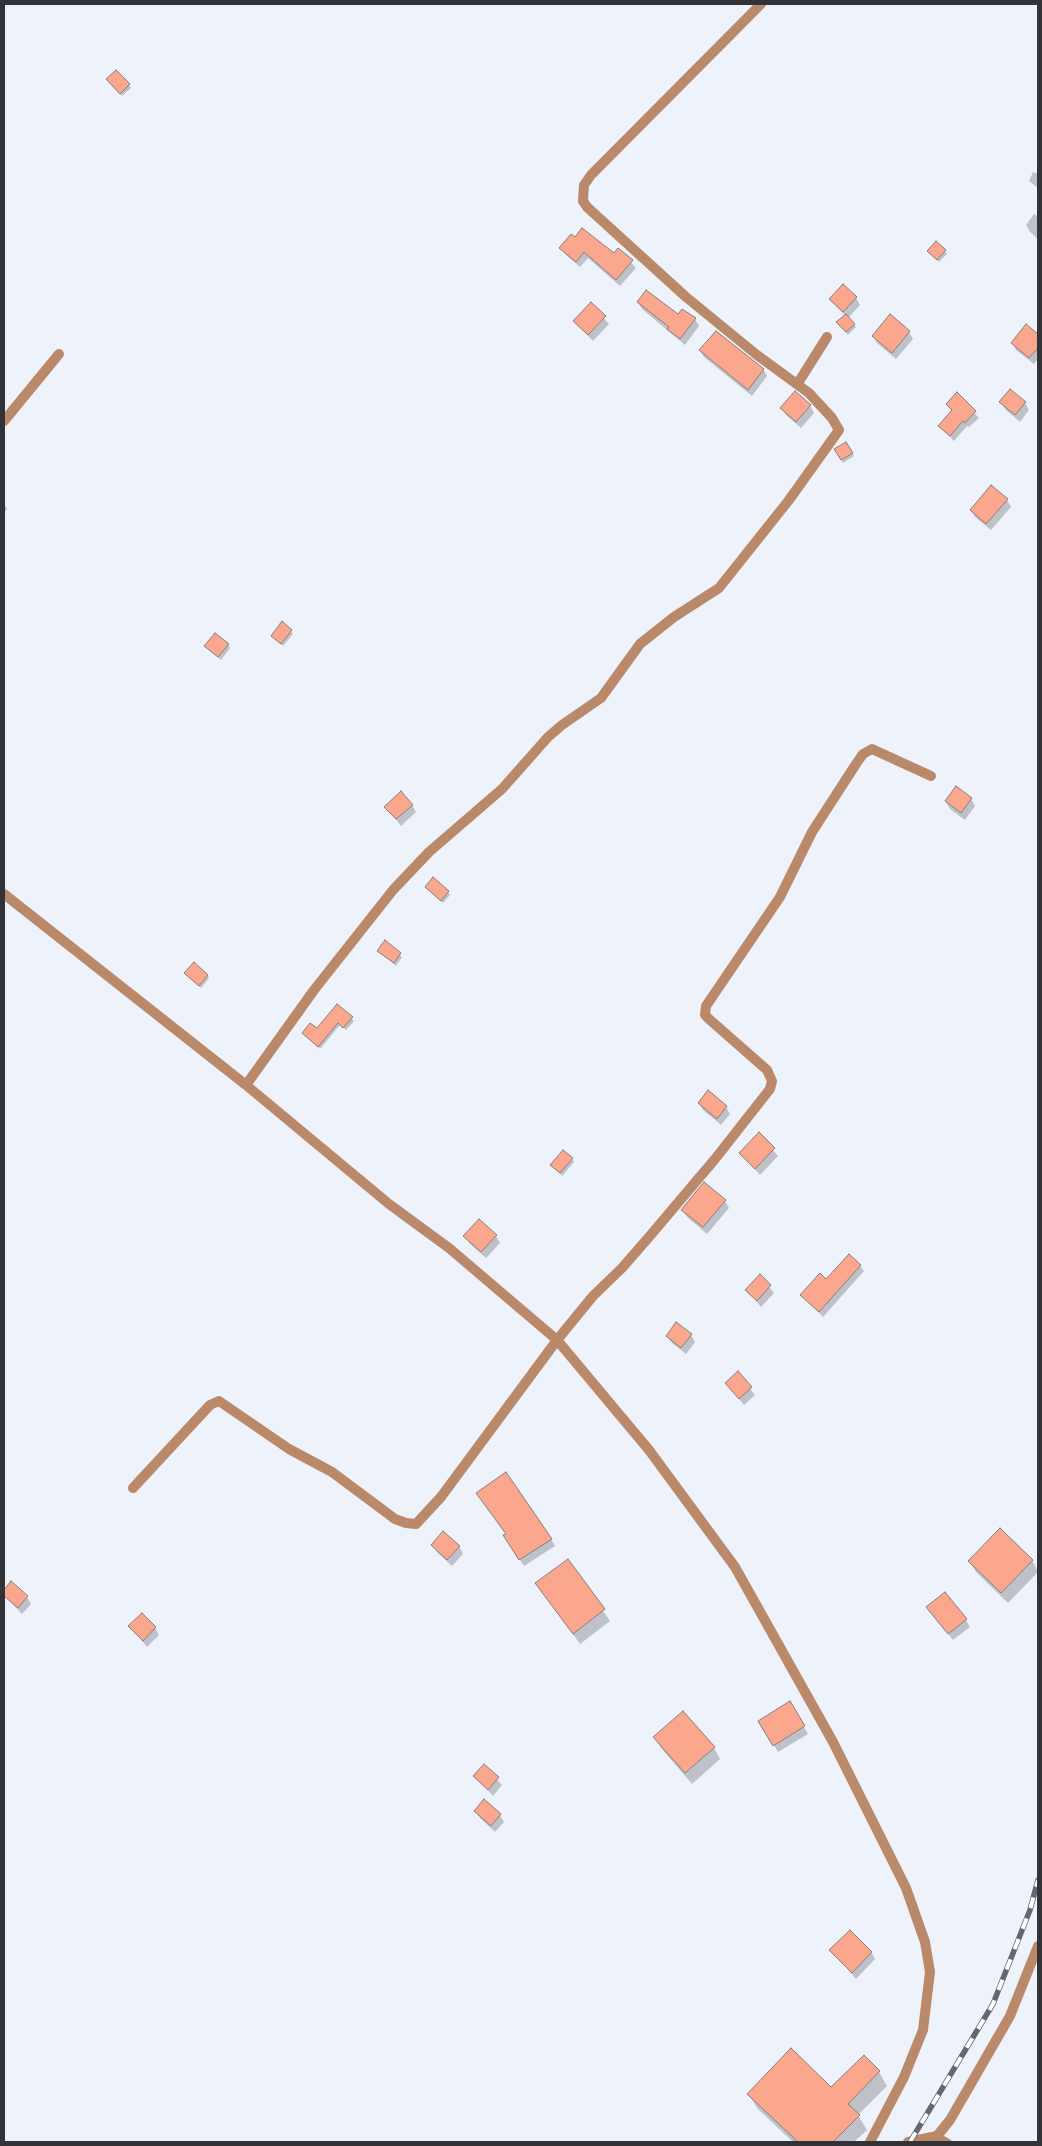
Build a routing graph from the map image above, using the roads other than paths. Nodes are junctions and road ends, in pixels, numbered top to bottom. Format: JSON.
{"nodes":[{"id":1,"x":762,"y":4,"type":"edge"},
{"id":2,"x":827,"y":337,"type":"dead end"},
{"id":3,"x":58,"y":354,"type":"dead end"},
{"id":4,"x":798,"y":383,"type":"junction"},
{"id":5,"x":4,"y":421,"type":"edge"},
{"id":6,"x":931,"y":776,"type":"dead end"},
{"id":7,"x":6,"y":898,"type":"edge"},
{"id":8,"x":246,"y":1085,"type":"junction"},
{"id":9,"x":557,"y":1340,"type":"junction"},
{"id":10,"x":133,"y":1488,"type":"dead end"},
{"id":11,"x":1038,"y":1946,"type":"edge"},
{"id":12,"x":937,"y":2136,"type":"junction"},
{"id":13,"x":870,"y":2142,"type":"edge"},
{"id":14,"x":908,"y":2142,"type":"edge"},
{"id":15,"x":948,"y":2142,"type":"edge"}],
"edges":[{"from":1,"to":4,"type":"street"},
{"from":2,"to":4,"type":"street"},
{"from":3,"to":5,"type":"street"},
{"from":4,"to":8,"type":"street"},
{"from":6,"to":9,"type":"street"},
{"from":7,"to":8,"type":"street"},
{"from":8,"to":9,"type":"street"},
{"from":9,"to":10,"type":"street"},
{"from":9,"to":13,"type":"street"},
{"from":11,"to":12,"type":"street"},
{"from":12,"to":14,"type":"street"},
{"from":12,"to":15,"type":"lane"}]}
